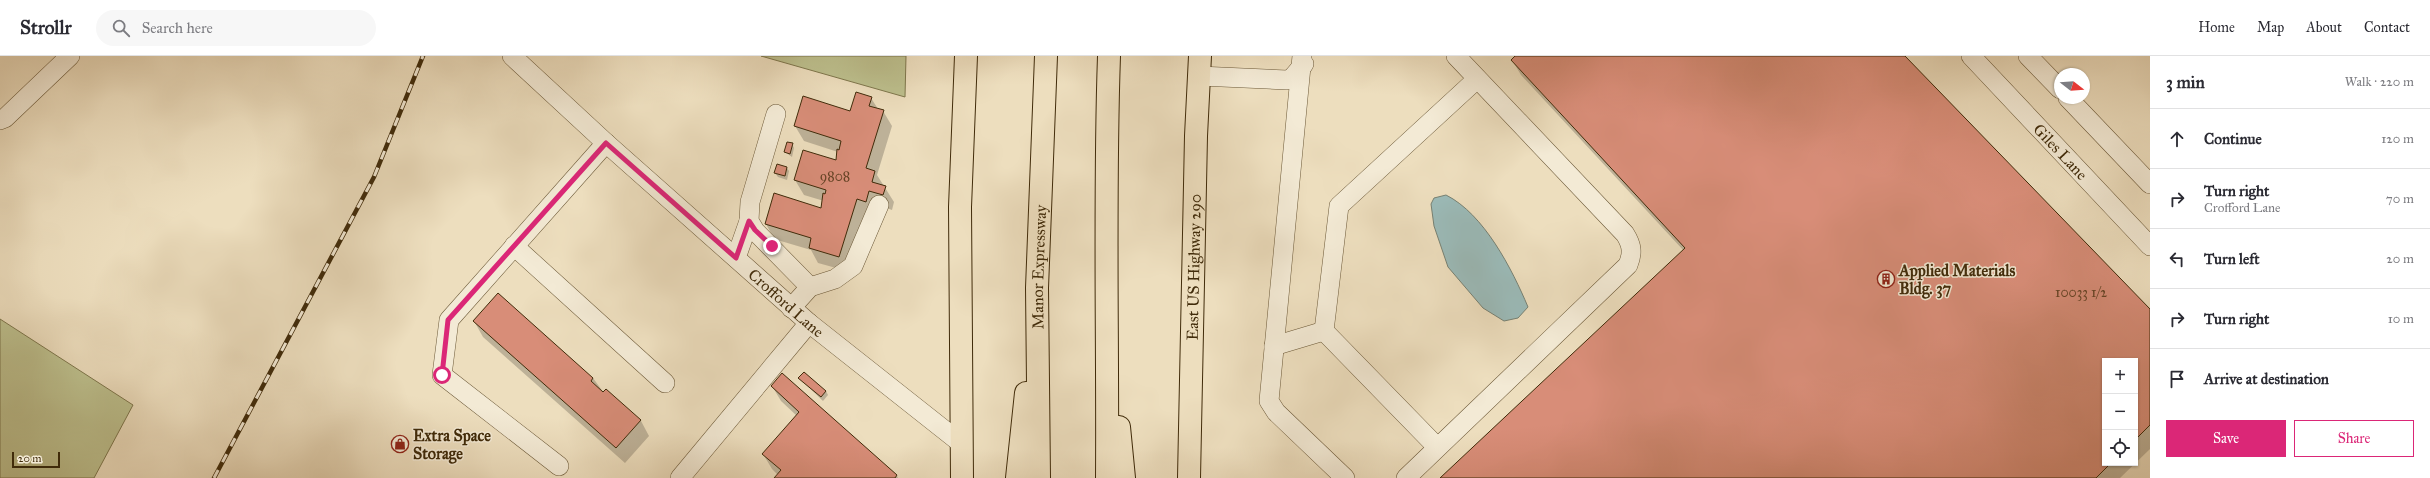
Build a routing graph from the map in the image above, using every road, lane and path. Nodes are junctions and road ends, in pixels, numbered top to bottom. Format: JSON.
{"nodes":[{"id":1,"x":70,"y":56,"type":"edge"},
{"id":2,"x":512,"y":56,"type":"edge"},
{"id":3,"x":966,"y":56,"type":"edge"},
{"id":4,"x":1046,"y":56,"type":"edge"},
{"id":5,"x":1109,"y":56,"type":"edge"},
{"id":6,"x":1456,"y":56,"type":"edge"},
{"id":7,"x":1971,"y":56,"type":"edge"},
{"id":8,"x":2028,"y":56,"type":"edge"},
{"id":9,"x":1304,"y":60,"type":"edge"},
{"id":10,"x":1200,"y":66,"type":"edge"},
{"id":11,"x":1477,"y":79,"type":"junction"},
{"id":12,"x":2054,"y":83,"type":"edge"},
{"id":13,"x":2074,"y":104,"type":"edge"},
{"id":14,"x":776,"y":114,"type":"dead end"},
{"id":15,"x":0,"y":120,"type":"edge"},
{"id":16,"x":606,"y":143,"type":"junction"},
{"id":17,"x":2150,"y":184,"type":"edge"},
{"id":18,"x":879,"y":205,"type":"dead end"},
{"id":19,"x":749,"y":221,"type":"junction"},
{"id":20,"x":514,"y":246,"type":"junction"},
{"id":21,"x":2150,"y":246,"type":"edge"},
{"id":22,"x":736,"y":258,"type":"junction"},
{"id":23,"x":810,"y":287,"type":"junction"},
{"id":24,"x":1037,"y":288,"type":"junction"},
{"id":25,"x":791,"y":308,"type":"junction"},
{"id":26,"x":1108,"y":321,"type":"junction"},
{"id":27,"x":809,"y":323,"type":"junction"},
{"id":28,"x":1324,"y":331,"type":"junction"},
{"id":29,"x":1274,"y":346,"type":"junction"},
{"id":30,"x":664,"y":383,"type":"dead end"},
{"id":31,"x":962,"y":444,"type":"junction"},
{"id":32,"x":1438,"y":447,"type":"junction"},
{"id":33,"x":559,"y":466,"type":"dead end"},
{"id":34,"x":680,"y":478,"type":"edge"},
{"id":35,"x":962,"y":478,"type":"edge"},
{"id":36,"x":1017,"y":478,"type":"edge"},
{"id":37,"x":1039,"y":478,"type":"edge"},
{"id":38,"x":1107,"y":478,"type":"edge"},
{"id":39,"x":1124,"y":478,"type":"edge"},
{"id":40,"x":1189,"y":478,"type":"edge"},
{"id":41,"x":1345,"y":478,"type":"edge"},
{"id":42,"x":1406,"y":478,"type":"edge"}],
"edges":[{"from":1,"to":15,"type":"street"},
{"from":2,"to":16,"type":"street","name":"Crofford Lane"},
{"from":3,"to":31,"type":"main road"},
{"from":4,"to":24,"type":"main road","name":"Manor Expressway"},
{"from":5,"to":26,"type":"main road"},
{"from":6,"to":11,"type":"street"},
{"from":7,"to":21,"type":"street","name":"Giles Lane"},
{"from":8,"to":12,"type":"street"},
{"from":9,"to":10,"type":"street"},
{"from":9,"to":29,"type":"street"},
{"from":10,"to":40,"type":"main road","name":"East US Highway 290"},
{"from":11,"to":28,"type":"street"},
{"from":11,"to":32,"type":"street"},
{"from":13,"to":17,"type":"street"},
{"from":14,"to":19,"type":"street"},
{"from":16,"to":20,"type":"street"},
{"from":16,"to":22,"type":"street","name":"Crofford Lane"},
{"from":18,"to":23,"type":"street"},
{"from":19,"to":22,"type":"street"},
{"from":19,"to":23,"type":"street"},
{"from":20,"to":30,"type":"street"},
{"from":20,"to":33,"type":"street"},
{"from":22,"to":25,"type":"street","name":"Crofford Lane"},
{"from":23,"to":25,"type":"street"},
{"from":24,"to":36,"type":"main road"},
{"from":24,"to":37,"type":"main road","name":"Manor Expressway"},
{"from":25,"to":27,"type":"street","name":"Crofford Lane"},
{"from":26,"to":38,"type":"main road"},
{"from":26,"to":39,"type":"main road"},
{"from":27,"to":31,"type":"street","name":"Crofford Lane"},
{"from":27,"to":34,"type":"street"},
{"from":28,"to":29,"type":"street"},
{"from":28,"to":32,"type":"street"},
{"from":29,"to":41,"type":"street"},
{"from":31,"to":35,"type":"main road"},
{"from":32,"to":42,"type":"street"}]}
